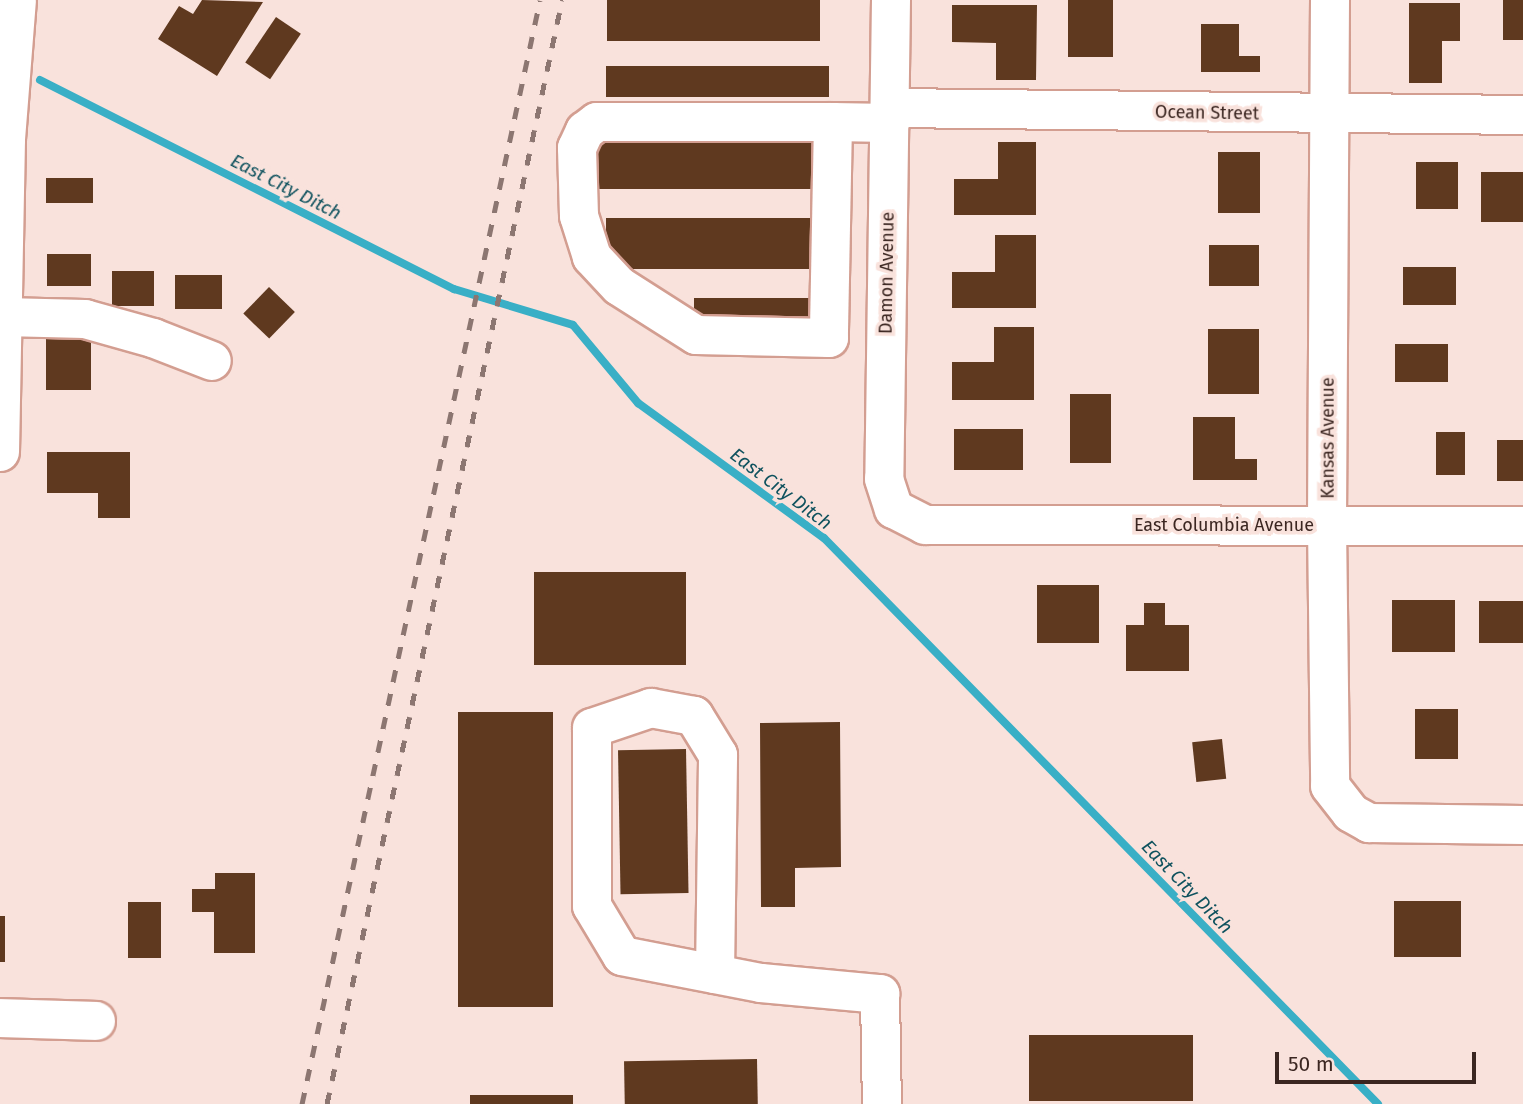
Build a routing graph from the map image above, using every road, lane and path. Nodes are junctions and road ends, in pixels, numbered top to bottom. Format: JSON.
{"nodes":[{"id":1,"x":17,"y":0,"type":"edge"},
{"id":2,"x":891,"y":0,"type":"edge"},
{"id":3,"x":1329,"y":0,"type":"edge"},
{"id":4,"x":1329,"y":114,"type":"junction"},
{"id":5,"x":1523,"y":115,"type":"edge"},
{"id":6,"x":890,"y":116,"type":"junction"},
{"id":7,"x":834,"y":122,"type":"junction"},
{"id":8,"x":4,"y":317,"type":"junction"},
{"id":9,"x":212,"y":361,"type":"dead end"},
{"id":10,"x":0,"y":453,"type":"edge"},
{"id":11,"x":925,"y":525,"type":"joint"},
{"id":12,"x":1327,"y":525,"type":"junction"},
{"id":13,"x":1523,"y":526,"type":"edge"},
{"id":14,"x":1523,"y":825,"type":"edge"},
{"id":15,"x":715,"y":974,"type":"junction"},
{"id":16,"x":0,"y":1018,"type":"edge"},
{"id":17,"x":96,"y":1021,"type":"dead end"},
{"id":18,"x":882,"y":1104,"type":"edge"}],
"edges":[{"from":1,"to":8,"type":"street"},
{"from":2,"to":6,"type":"street","name":"Damon Avenue"},
{"from":3,"to":4,"type":"street","name":"Kansas Avenue"},
{"from":4,"to":5,"type":"street","name":"Ocean Street"},
{"from":4,"to":6,"type":"street","name":"Ocean Street"},
{"from":4,"to":12,"type":"street","name":"Kansas Avenue"},
{"from":6,"to":7,"type":"street","name":"Ocean Street"},
{"from":6,"to":11,"type":"street","name":"Damon Avenue"},
{"from":7,"to":7,"type":"street","name":"Ocean Street"},
{"from":8,"to":9,"type":"street"},
{"from":8,"to":10,"type":"street"},
{"from":11,"to":12,"type":"street","name":"East Columbia Avenue"},
{"from":12,"to":13,"type":"street","name":"East Columbia Avenue"},
{"from":12,"to":14,"type":"street","name":"Kansas Avenue"},
{"from":15,"to":15,"type":"street"},
{"from":15,"to":18,"type":"street"},
{"from":16,"to":17,"type":"street"}]}
